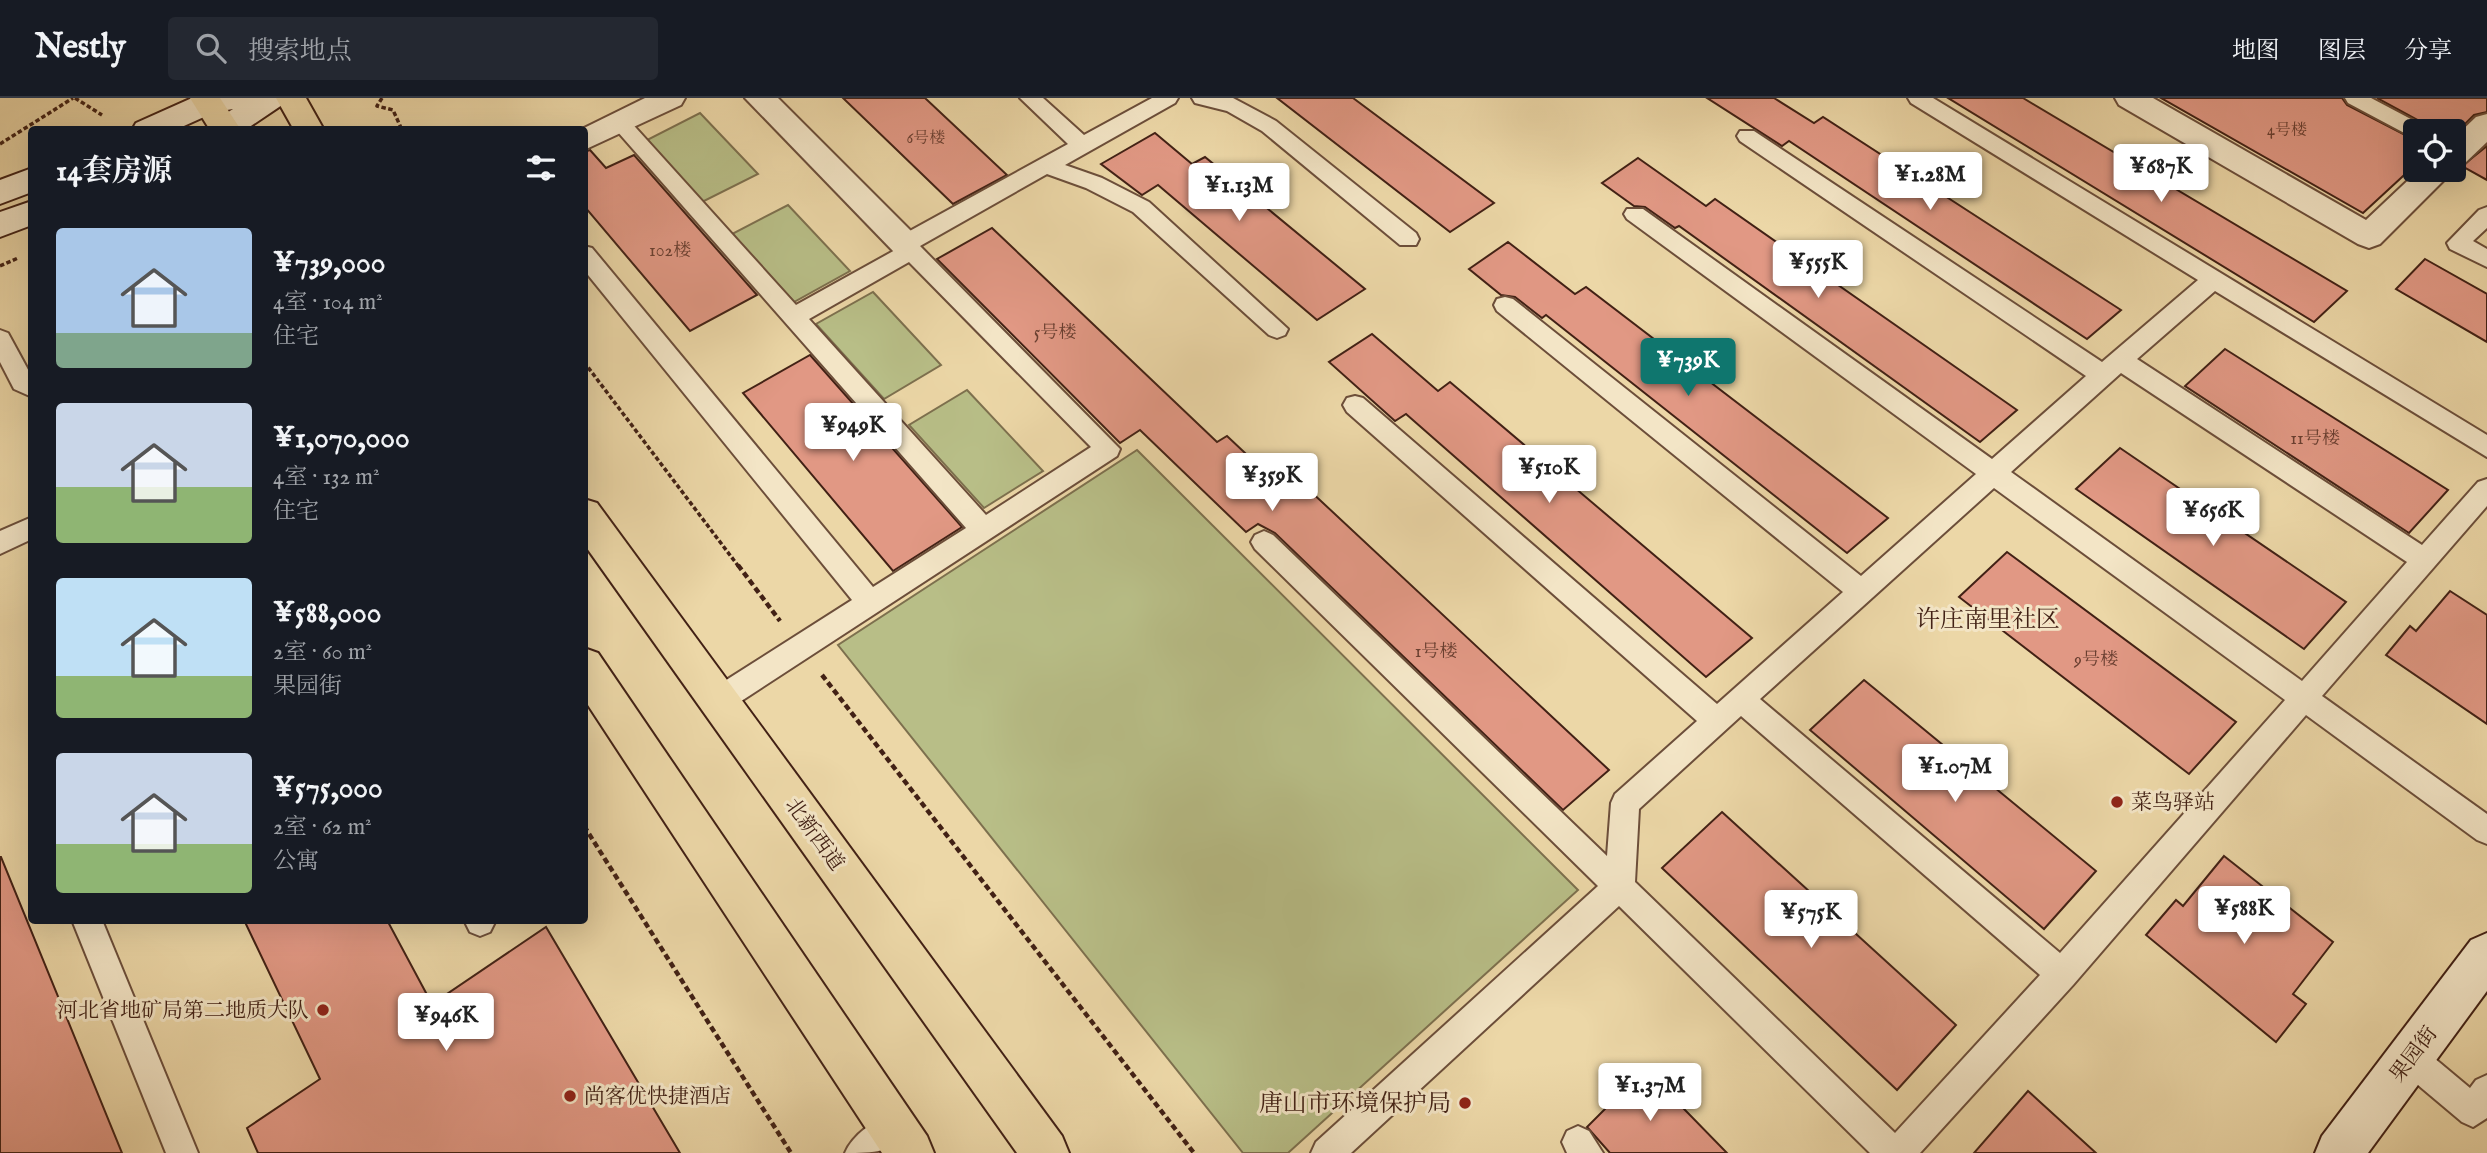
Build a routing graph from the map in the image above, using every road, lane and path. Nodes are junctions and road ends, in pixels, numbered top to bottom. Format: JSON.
{"nodes":[{"id":1,"x":74,"y":98,"type":"edge"},
{"id":2,"x":271,"y":98,"type":"edge"},
{"id":3,"x":291,"y":98,"type":"edge"},
{"id":4,"x":382,"y":98,"type":"edge"},
{"id":5,"x":670,"y":98,"type":"edge"},
{"id":6,"x":760,"y":98,"type":"edge"},
{"id":7,"x":1030,"y":98,"type":"edge"},
{"id":8,"x":1168,"y":98,"type":"edge"},
{"id":9,"x":1202,"y":98,"type":"edge"},
{"id":10,"x":1918,"y":98,"type":"edge"},
{"id":11,"x":2355,"y":98,"type":"edge"},
{"id":12,"x":2132,"y":99,"type":"edge"},
{"id":13,"x":220,"y":114,"type":"edge"},
{"id":14,"x":102,"y":115,"type":"dead end"},
{"id":15,"x":620,"y":123,"type":"junction"},
{"id":16,"x":2403,"y":124,"type":"edge"},
{"id":17,"x":2487,"y":124,"type":"edge"},
{"id":18,"x":29,"y":126,"type":"edge"},
{"id":19,"x":165,"y":126,"type":"edge"},
{"id":20,"x":307,"y":126,"type":"edge"},
{"id":21,"x":400,"y":126,"type":"edge"},
{"id":22,"x":28,"y":127,"type":"edge"},
{"id":23,"x":1747,"y":136,"type":"dead end"},
{"id":24,"x":588,"y":138,"type":"edge"},
{"id":25,"x":2466,"y":143,"type":"edge"},
{"id":26,"x":0,"y":144,"type":"edge"},
{"id":27,"x":1082,"y":145,"type":"junction"},
{"id":28,"x":1043,"y":165,"type":"junction"},
{"id":29,"x":28,"y":181,"type":"edge"},
{"id":30,"x":2425,"y":182,"type":"edge"},
{"id":31,"x":0,"y":193,"type":"edge"},
{"id":32,"x":28,"y":214,"type":"edge"},
{"id":33,"x":1635,"y":214,"type":"dead end"},
{"id":34,"x":2487,"y":215,"type":"edge"},
{"id":35,"x":0,"y":225,"type":"edge"},
{"id":36,"x":1408,"y":239,"type":"dead end"},
{"id":37,"x":908,"y":247,"type":"junction"},
{"id":38,"x":588,"y":259,"type":"edge"},
{"id":39,"x":2487,"y":260,"type":"edge"},
{"id":40,"x":2214,"y":279,"type":"junction"},
{"id":41,"x":1505,"y":304,"type":"dead end"},
{"id":42,"x":793,"y":317,"type":"junction"},
{"id":43,"x":1277,"y":328,"type":"dead end"},
{"id":44,"x":0,"y":339,"type":"edge"},
{"id":45,"x":588,"y":367,"type":"edge"},
{"id":46,"x":2111,"y":367,"type":"junction"},
{"id":47,"x":28,"y":386,"type":"edge"},
{"id":48,"x":1355,"y":405,"type":"dead end"},
{"id":49,"x":2487,"y":447,"type":"edge"},
{"id":50,"x":1994,"y":473,"type":"junction"},
{"id":51,"x":2487,"y":489,"type":"edge"},
{"id":52,"x":588,"y":520,"type":"edge"},
{"id":53,"x":28,"y":529,"type":"edge"},
{"id":54,"x":983,"y":530,"type":"junction"},
{"id":55,"x":1264,"y":542,"type":"dead end"},
{"id":56,"x":0,"y":543,"type":"edge"},
{"id":57,"x":2424,"y":560,"type":"junction"},
{"id":58,"x":1861,"y":591,"type":"junction"},
{"id":59,"x":870,"y":603,"type":"junction"},
{"id":60,"x":801,"y":647,"type":"junction"},
{"id":61,"x":588,"y":671,"type":"edge"},
{"id":62,"x":1739,"y":698,"type":"junction"},
{"id":63,"x":2303,"y":698,"type":"junction"},
{"id":64,"x":719,"y":700,"type":"junction"},
{"id":65,"x":1716,"y":720,"type":"junction"},
{"id":66,"x":2487,"y":831,"type":"edge"},
{"id":67,"x":588,"y":832,"type":"edge"},
{"id":68,"x":1620,"y":886,"type":"junction"},
{"id":69,"x":89,"y":924,"type":"edge"},
{"id":70,"x":2487,"y":955,"type":"edge"},
{"id":71,"x":2062,"y":974,"type":"junction"},
{"id":72,"x":2410,"y":1058,"type":"junction"},
{"id":73,"x":2487,"y":1091,"type":"edge"},
{"id":74,"x":888,"y":1145,"type":"edge"},
{"id":75,"x":182,"y":1153,"type":"edge"},
{"id":76,"x":791,"y":1153,"type":"edge"},
{"id":77,"x":1045,"y":1153,"type":"edge"},
{"id":78,"x":1194,"y":1153,"type":"edge"},
{"id":79,"x":1327,"y":1153,"type":"edge"},
{"id":80,"x":1893,"y":1153,"type":"edge"},
{"id":81,"x":1898,"y":1153,"type":"edge"},
{"id":82,"x":2339,"y":1153,"type":"edge"}],
"edges":[{"from":1,"to":14,"type":"path"},
{"from":1,"to":18,"type":"path"},
{"from":2,"to":13,"type":"street"},
{"from":3,"to":20,"type":"main road"},
{"from":4,"to":21,"type":"path"},
{"from":5,"to":15,"type":"street"},
{"from":6,"to":37,"type":"street"},
{"from":7,"to":27,"type":"lane"},
{"from":8,"to":27,"type":"lane"},
{"from":9,"to":36,"type":"lane"},
{"from":10,"to":40,"type":"lane"},
{"from":11,"to":16,"type":"lane"},
{"from":12,"to":30,"type":"street"},
{"from":13,"to":19,"type":"street"},
{"from":15,"to":24,"type":"street"},
{"from":15,"to":42,"type":"lane"},
{"from":17,"to":25,"type":"street"},
{"from":22,"to":26,"type":"path"},
{"from":23,"to":46,"type":"lane"},
{"from":27,"to":28,"type":"lane"},
{"from":28,"to":37,"type":"lane"},
{"from":28,"to":43,"type":"lane"},
{"from":29,"to":31,"type":"street"},
{"from":32,"to":35,"type":"street"},
{"from":33,"to":50,"type":"lane"},
{"from":34,"to":39,"type":"lane"},
{"from":37,"to":42,"type":"lane"},
{"from":37,"to":54,"type":"lane"},
{"from":38,"to":59,"type":"lane"},
{"from":40,"to":46,"type":"lane"},
{"from":40,"to":49,"type":"lane"},
{"from":41,"to":58,"type":"lane"},
{"from":42,"to":54,"type":"lane"},
{"from":44,"to":47,"type":"lane"},
{"from":45,"to":60,"type":"path"},
{"from":46,"to":50,"type":"lane"},
{"from":46,"to":57,"type":"lane"},
{"from":48,"to":65,"type":"lane"},
{"from":50,"to":58,"type":"lane"},
{"from":50,"to":63,"type":"lane"},
{"from":51,"to":57,"type":"lane"},
{"from":52,"to":64,"type":"main road","name":"北新西道"},
{"from":53,"to":56,"type":"lane"},
{"from":54,"to":59,"type":"lane"},
{"from":55,"to":68,"type":"lane"},
{"from":57,"to":63,"type":"lane"},
{"from":58,"to":62,"type":"lane"},
{"from":59,"to":60,"type":"lane"},
{"from":60,"to":64,"type":"lane"},
{"from":60,"to":78,"type":"path"},
{"from":61,"to":74,"type":"main road"},
{"from":62,"to":65,"type":"lane"},
{"from":62,"to":71,"type":"lane"},
{"from":63,"to":66,"type":"lane"},
{"from":63,"to":71,"type":"lane"},
{"from":64,"to":77,"type":"main road","name":"北新西道"},
{"from":65,"to":68,"type":"lane"},
{"from":67,"to":76,"type":"path"},
{"from":68,"to":79,"type":"lane"},
{"from":68,"to":80,"type":"lane"},
{"from":69,"to":75,"type":"lane"},
{"from":70,"to":72,"type":"street","name":"果园街"},
{"from":71,"to":81,"type":"lane"},
{"from":72,"to":73,"type":"lane"},
{"from":72,"to":82,"type":"street","name":"果园街"}]}
